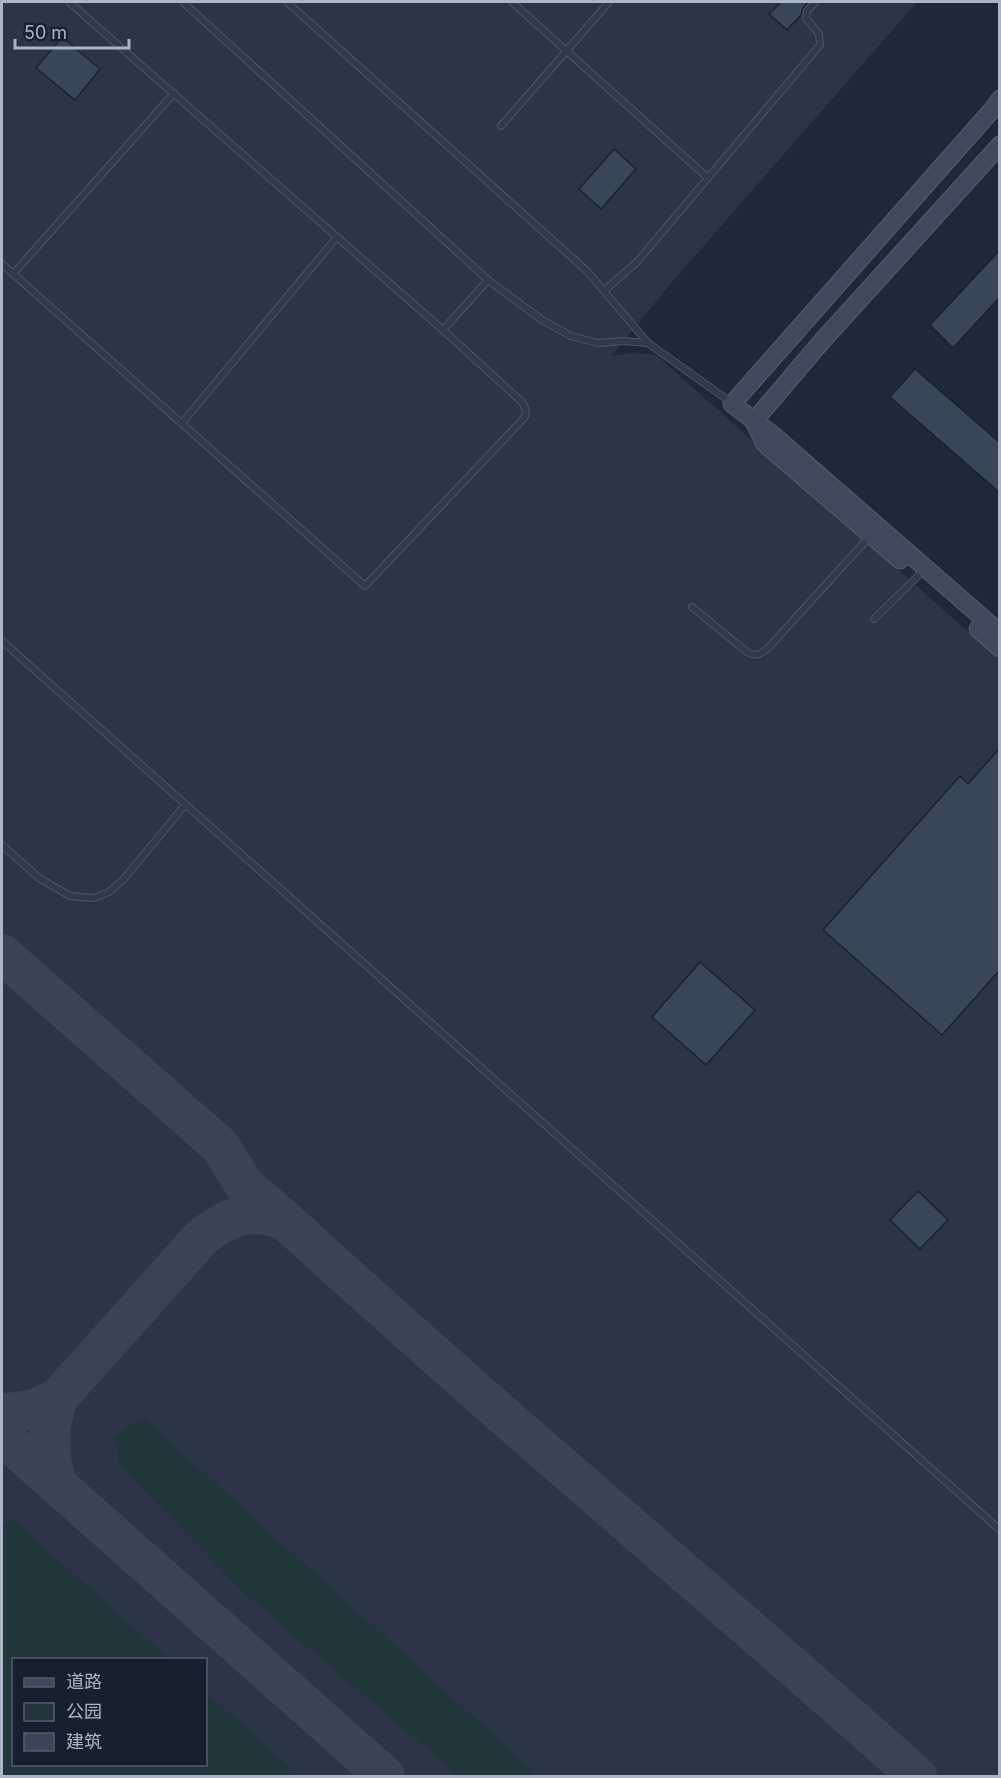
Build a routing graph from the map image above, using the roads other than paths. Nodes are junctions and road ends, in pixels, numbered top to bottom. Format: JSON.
{"nodes":[{"id":1,"x":69,"y":2,"type":"edge"},
{"id":2,"x":183,"y":2,"type":"edge"},
{"id":3,"x":287,"y":2,"type":"edge"},
{"id":4,"x":512,"y":2,"type":"edge"},
{"id":5,"x":609,"y":2,"type":"edge"},
{"id":6,"x":815,"y":2,"type":"edge"},
{"id":7,"x":566,"y":50,"type":"junction"},
{"id":8,"x":174,"y":93,"type":"junction"},
{"id":9,"x":999,"y":99,"type":"edge"},
{"id":10,"x":501,"y":126,"type":"dead end"},
{"id":11,"x":999,"y":146,"type":"edge"},
{"id":12,"x":708,"y":178,"type":"junction"},
{"id":13,"x":337,"y":237,"type":"junction"},
{"id":14,"x":2,"y":264,"type":"edge"},
{"id":15,"x":13,"y":274,"type":"junction"},
{"id":16,"x":488,"y":280,"type":"junction"},
{"id":17,"x":605,"y":290,"type":"junction"},
{"id":18,"x":443,"y":330,"type":"junction"},
{"id":19,"x":648,"y":343,"type":"junction"},
{"id":20,"x":732,"y":404,"type":"junction"},
{"id":21,"x":754,"y":421,"type":"junction"},
{"id":22,"x":182,"y":423,"type":"junction"},
{"id":23,"x":870,"y":536,"type":"junction"},
{"id":24,"x":918,"y":576,"type":"junction"},
{"id":25,"x":692,"y":607,"type":"dead end"},
{"id":26,"x":874,"y":619,"type":"dead end"},
{"id":27,"x":999,"y":633,"type":"edge"},
{"id":28,"x":2,"y":641,"type":"edge"},
{"id":29,"x":999,"y":648,"type":"edge"},
{"id":30,"x":185,"y":805,"type":"junction"},
{"id":31,"x":2,"y":845,"type":"edge"},
{"id":32,"x":999,"y":1530,"type":"edge"}],
"edges":[{"from":1,"to":8,"type":"lane"},
{"from":2,"to":16,"type":"lane"},
{"from":3,"to":17,"type":"lane"},
{"from":4,"to":7,"type":"lane"},
{"from":5,"to":7,"type":"lane"},
{"from":6,"to":12,"type":"lane"},
{"from":7,"to":10,"type":"lane"},
{"from":7,"to":12,"type":"lane"},
{"from":8,"to":13,"type":"lane"},
{"from":8,"to":15,"type":"lane"},
{"from":9,"to":20,"type":"main road"},
{"from":11,"to":21,"type":"main road"},
{"from":12,"to":17,"type":"lane"},
{"from":13,"to":18,"type":"lane"},
{"from":13,"to":22,"type":"lane"},
{"from":14,"to":15,"type":"lane"},
{"from":15,"to":22,"type":"lane"},
{"from":16,"to":18,"type":"lane"},
{"from":16,"to":19,"type":"lane"},
{"from":17,"to":19,"type":"lane"},
{"from":18,"to":22,"type":"lane"},
{"from":19,"to":20,"type":"lane"},
{"from":20,"to":21,"type":"main road"},
{"from":21,"to":23,"type":"main road"},
{"from":21,"to":27,"type":"main road"},
{"from":23,"to":24,"type":"main road"},
{"from":23,"to":25,"type":"lane"},
{"from":24,"to":26,"type":"lane"},
{"from":24,"to":29,"type":"main road"},
{"from":28,"to":30,"type":"lane"},
{"from":30,"to":31,"type":"lane"},
{"from":30,"to":32,"type":"lane"}]}
